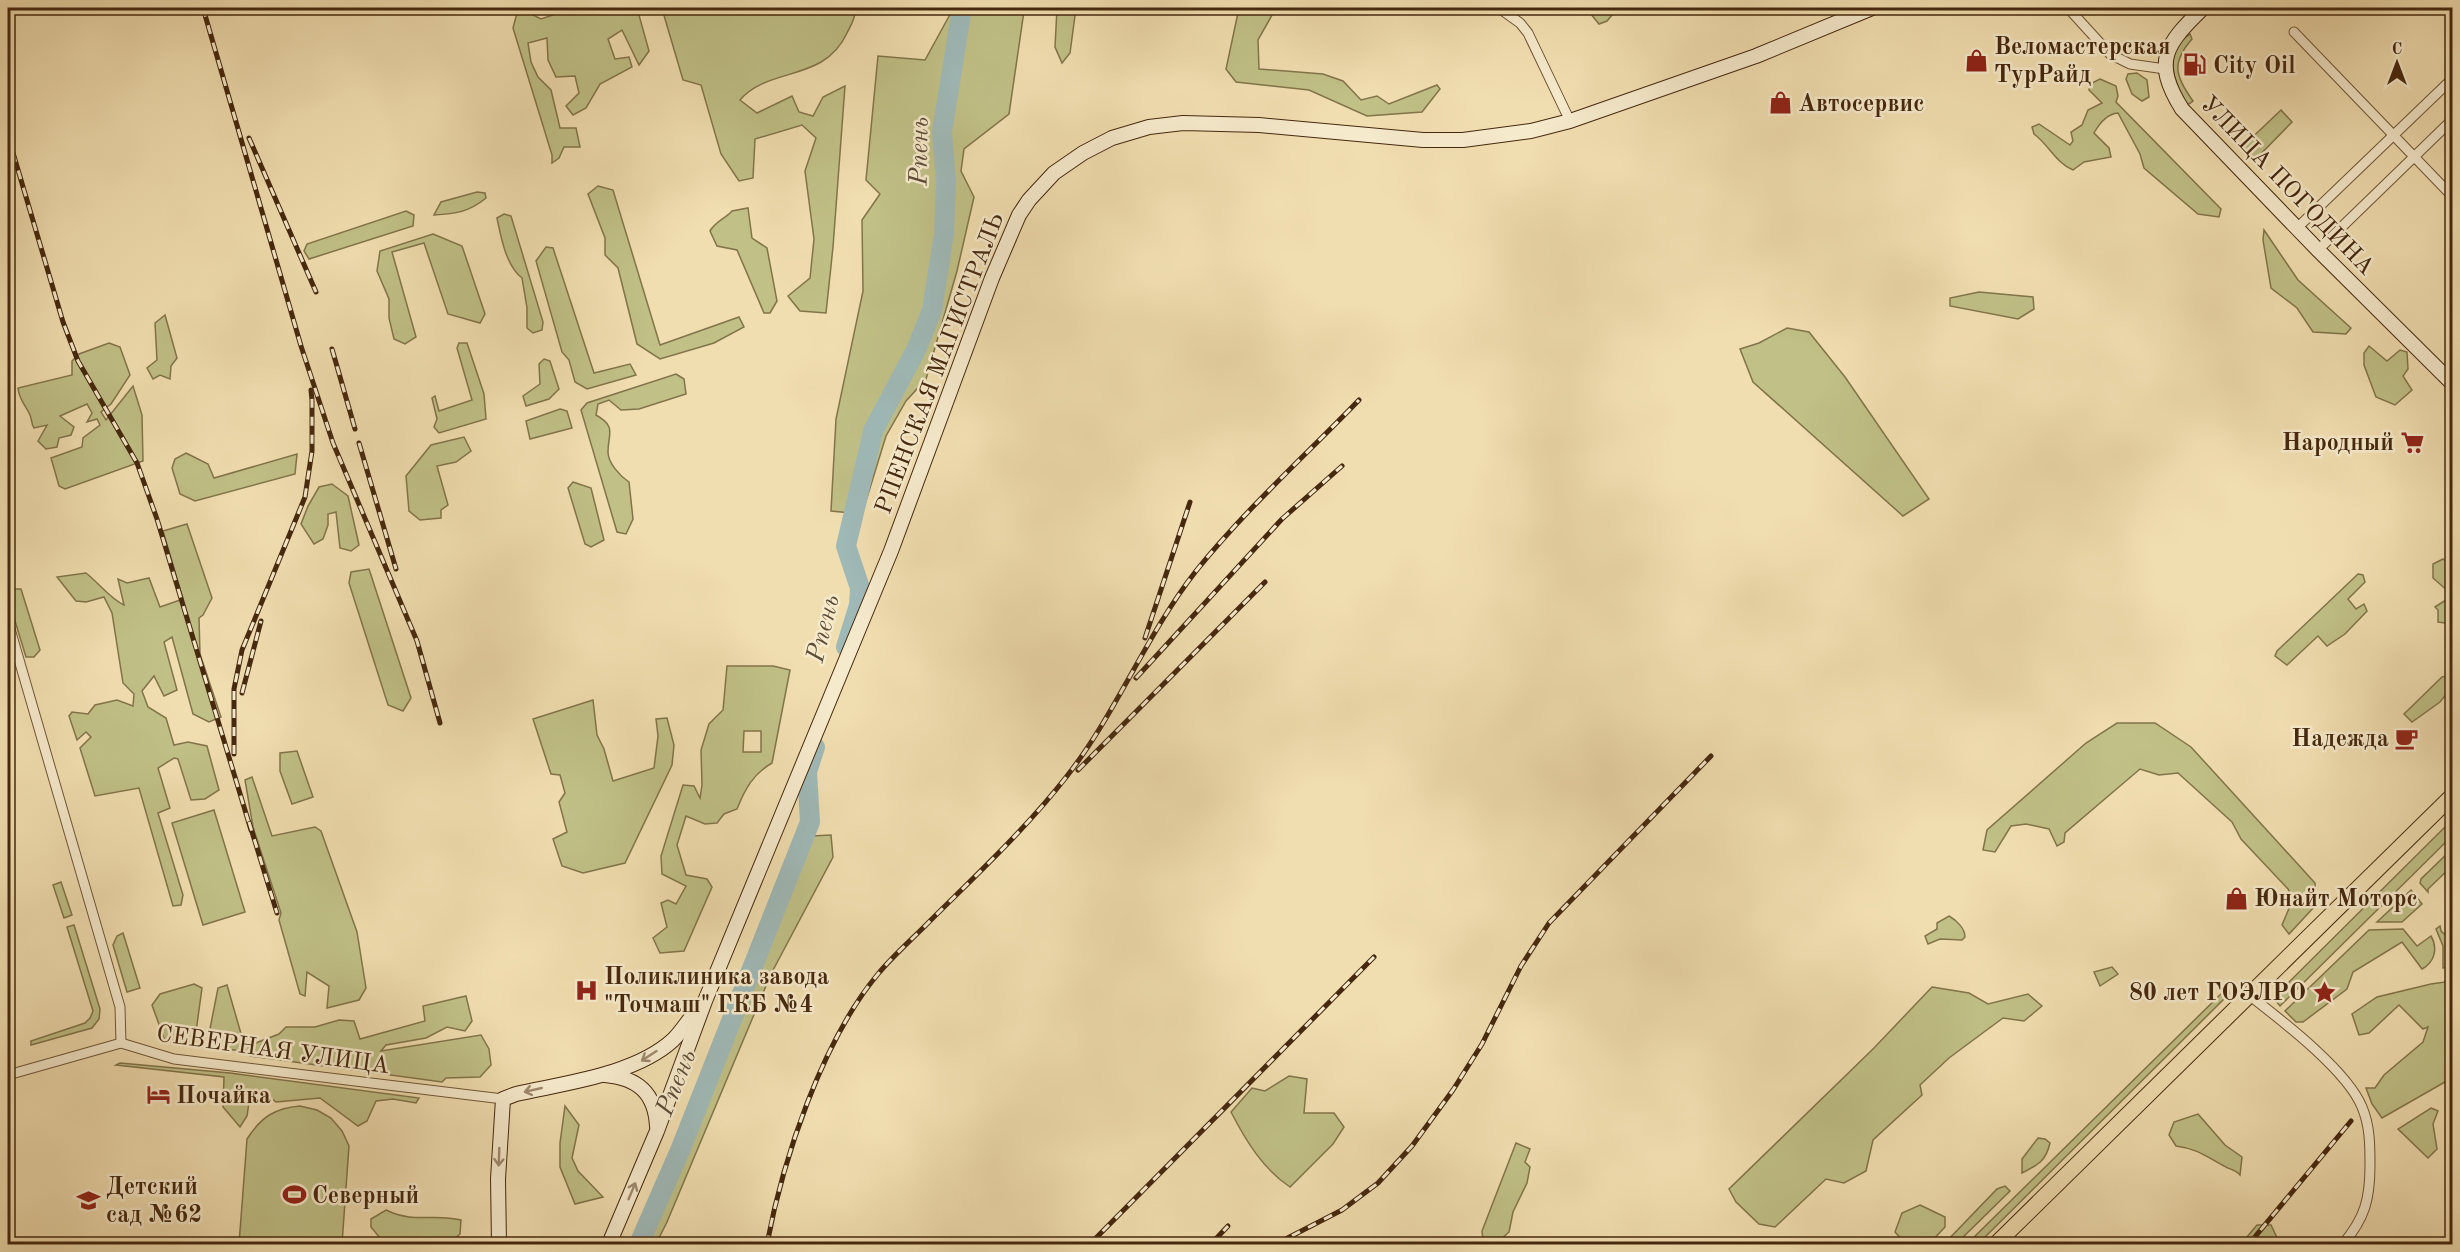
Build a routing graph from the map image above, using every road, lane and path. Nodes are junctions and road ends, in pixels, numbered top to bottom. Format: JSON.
{"nodes":[{"id":1,"x":1499,"y":8,"type":"edge"},
{"id":2,"x":1872,"y":8,"type":"edge"},
{"id":3,"x":2068,"y":8,"type":"edge"},
{"id":4,"x":2204,"y":8,"type":"edge"},
{"id":5,"x":2294,"y":32,"type":"dead end"},
{"id":6,"x":2165,"y":69,"type":"junction"},
{"id":7,"x":2452,"y":79,"type":"edge"},
{"id":8,"x":2452,"y":120,"type":"edge"},
{"id":9,"x":1570,"y":121,"type":"junction"},
{"id":10,"x":2394,"y":136,"type":"junction"},
{"id":11,"x":2415,"y":157,"type":"junction"},
{"id":12,"x":2452,"y":196,"type":"edge"},
{"id":13,"x":2297,"y":228,"type":"junction"},
{"id":14,"x":2318,"y":250,"type":"junction"},
{"id":15,"x":2452,"y":383,"type":"edge"},
{"id":16,"x":8,"y":622,"type":"edge"},
{"id":17,"x":2452,"y":796,"type":"edge"},
{"id":18,"x":2249,"y":995,"type":"junction"},
{"id":19,"x":705,"y":1000,"type":"junction"},
{"id":20,"x":121,"y":1042,"type":"junction"},
{"id":21,"x":8,"y":1075,"type":"edge"},
{"id":22,"x":599,"y":1075,"type":"junction"},
{"id":23,"x":503,"y":1099,"type":"junction"},
{"id":24,"x":657,"y":1131,"type":"junction"},
{"id":25,"x":500,"y":1242,"type":"edge"},
{"id":26,"x":609,"y":1245,"type":"edge"},
{"id":27,"x":1996,"y":1245,"type":"edge"},
{"id":28,"x":2343,"y":1245,"type":"edge"}],
"edges":[{"from":1,"to":9,"type":"street"},
{"from":2,"to":9,"type":"main road","name":"РПЕНСКАЯ МАГИСТРАЛЬ"},
{"from":3,"to":6,"type":"street"},
{"from":4,"to":6,"type":"main road"},
{"from":5,"to":10,"type":"street"},
{"from":6,"to":13,"type":"main road","name":"УЛИЦА ПОГОДИНА"},
{"from":7,"to":10,"type":"street"},
{"from":8,"to":11,"type":"street"},
{"from":9,"to":19,"type":"main road","name":"РПЕНСКАЯ МАГИСТРАЛЬ"},
{"from":10,"to":11,"type":"street"},
{"from":10,"to":13,"type":"street"},
{"from":11,"to":12,"type":"street"},
{"from":11,"to":14,"type":"street"},
{"from":13,"to":14,"type":"main road","name":"УЛИЦА ПОГОДИНА"},
{"from":14,"to":15,"type":"main road","name":"УЛИЦА ПОГОДИНА"},
{"from":16,"to":20,"type":"street"},
{"from":17,"to":18,"type":"main road"},
{"from":18,"to":27,"type":"main road"},
{"from":18,"to":28,"type":"street"},
{"from":19,"to":22,"type":"main road","name":"РПЕНСКАЯ МАГИСТРАЛЬ","one_way":true},
{"from":19,"to":24,"type":"main road","name":"РПЕНСКАЯ МАГИСТРАЛЬ"},
{"from":20,"to":21,"type":"street","name":"СЕВЕРНАЯ УЛИЦА"},
{"from":20,"to":23,"type":"street","name":"СЕВЕРНАЯ УЛИЦА"},
{"from":22,"to":23,"type":"main road","name":"РПЕНСКАЯ МАГИСТРАЛЬ","one_way":true},
{"from":22,"to":24,"type":"main road","name":"РПЕНСКАЯ МАГИСТРАЛЬ"},
{"from":23,"to":25,"type":"main road","one_way":true},
{"from":26,"to":24,"type":"main road","name":"РПЕНСКАЯ МАГИСТРАЛЬ","one_way":true}]}
